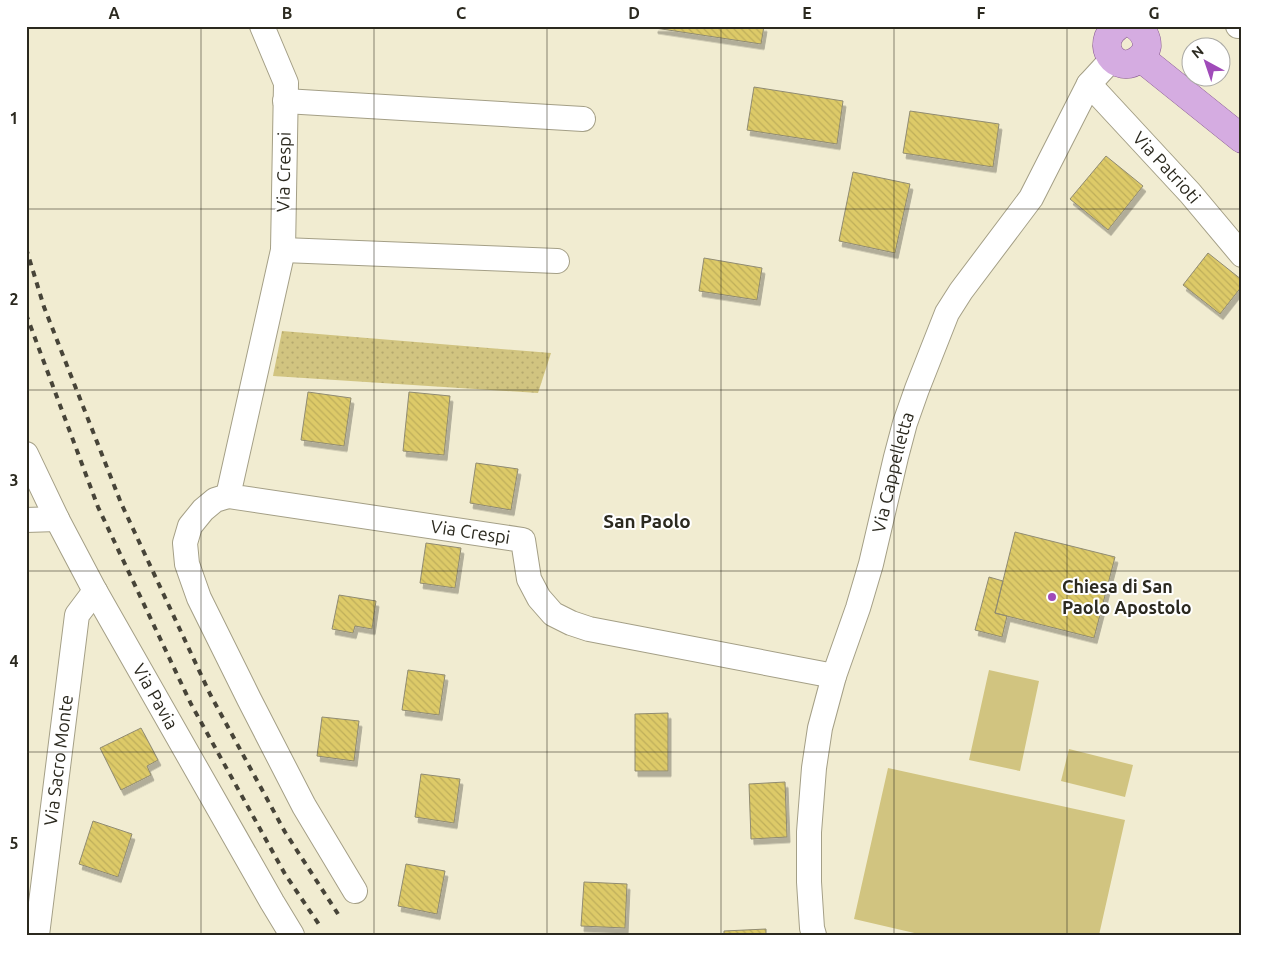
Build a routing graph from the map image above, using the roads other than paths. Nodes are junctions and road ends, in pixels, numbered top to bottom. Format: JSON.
{"nodes":[{"id":1,"x":262,"y":26,"type":"edge"},
{"id":2,"x":1238,"y":26,"type":"edge"},
{"id":3,"x":1242,"y":26,"type":"edge"},
{"id":4,"x":1128,"y":27,"type":"edge"},
{"id":5,"x":1141,"y":58,"type":"junction"},
{"id":6,"x":1112,"y":59,"type":"junction"},
{"id":7,"x":1089,"y":84,"type":"junction"},
{"id":8,"x":285,"y":101,"type":"junction"},
{"id":9,"x":583,"y":118,"type":"dead end"},
{"id":10,"x":1242,"y":139,"type":"edge"},
{"id":11,"x":283,"y":250,"type":"junction"},
{"id":12,"x":1242,"y":255,"type":"edge"},
{"id":13,"x":557,"y":261,"type":"dead end"},
{"id":14,"x":26,"y":454,"type":"edge"},
{"id":15,"x":228,"y":496,"type":"junction"},
{"id":16,"x":57,"y":519,"type":"junction"},
{"id":17,"x":26,"y":520,"type":"edge"},
{"id":18,"x":94,"y":591,"type":"junction"},
{"id":19,"x":834,"y":676,"type":"junction"},
{"id":20,"x":355,"y":890,"type":"dead end"},
{"id":21,"x":37,"y":935,"type":"edge"},
{"id":22,"x":292,"y":935,"type":"edge"},
{"id":23,"x":814,"y":935,"type":"edge"}],
"edges":[{"from":1,"to":8,"type":"street","name":"Via Crespi"},
{"from":2,"to":3,"type":"street"},
{"from":4,"to":5,"type":"main road"},
{"from":4,"to":6,"type":"main road"},
{"from":5,"to":6,"type":"main road"},
{"from":5,"to":10,"type":"main road"},
{"from":6,"to":7,"type":"street","name":"Via Cappelletta"},
{"from":7,"to":12,"type":"street","name":"Via Patrioti"},
{"from":7,"to":19,"type":"street","name":"Via Cappelletta"},
{"from":8,"to":9,"type":"street"},
{"from":8,"to":11,"type":"street","name":"Via Crespi"},
{"from":11,"to":13,"type":"street"},
{"from":11,"to":15,"type":"street","name":"Via Crespi"},
{"from":14,"to":16,"type":"street","name":"Via Pavia"},
{"from":15,"to":19,"type":"street","name":"Via Crespi"},
{"from":15,"to":20,"type":"street"},
{"from":16,"to":17,"type":"street"},
{"from":16,"to":18,"type":"street","name":"Via Pavia"},
{"from":18,"to":21,"type":"street","name":"Via Sacro Monte"},
{"from":18,"to":22,"type":"street","name":"Via Pavia"},
{"from":19,"to":23,"type":"street","name":"Via Cappelletta"}]}
